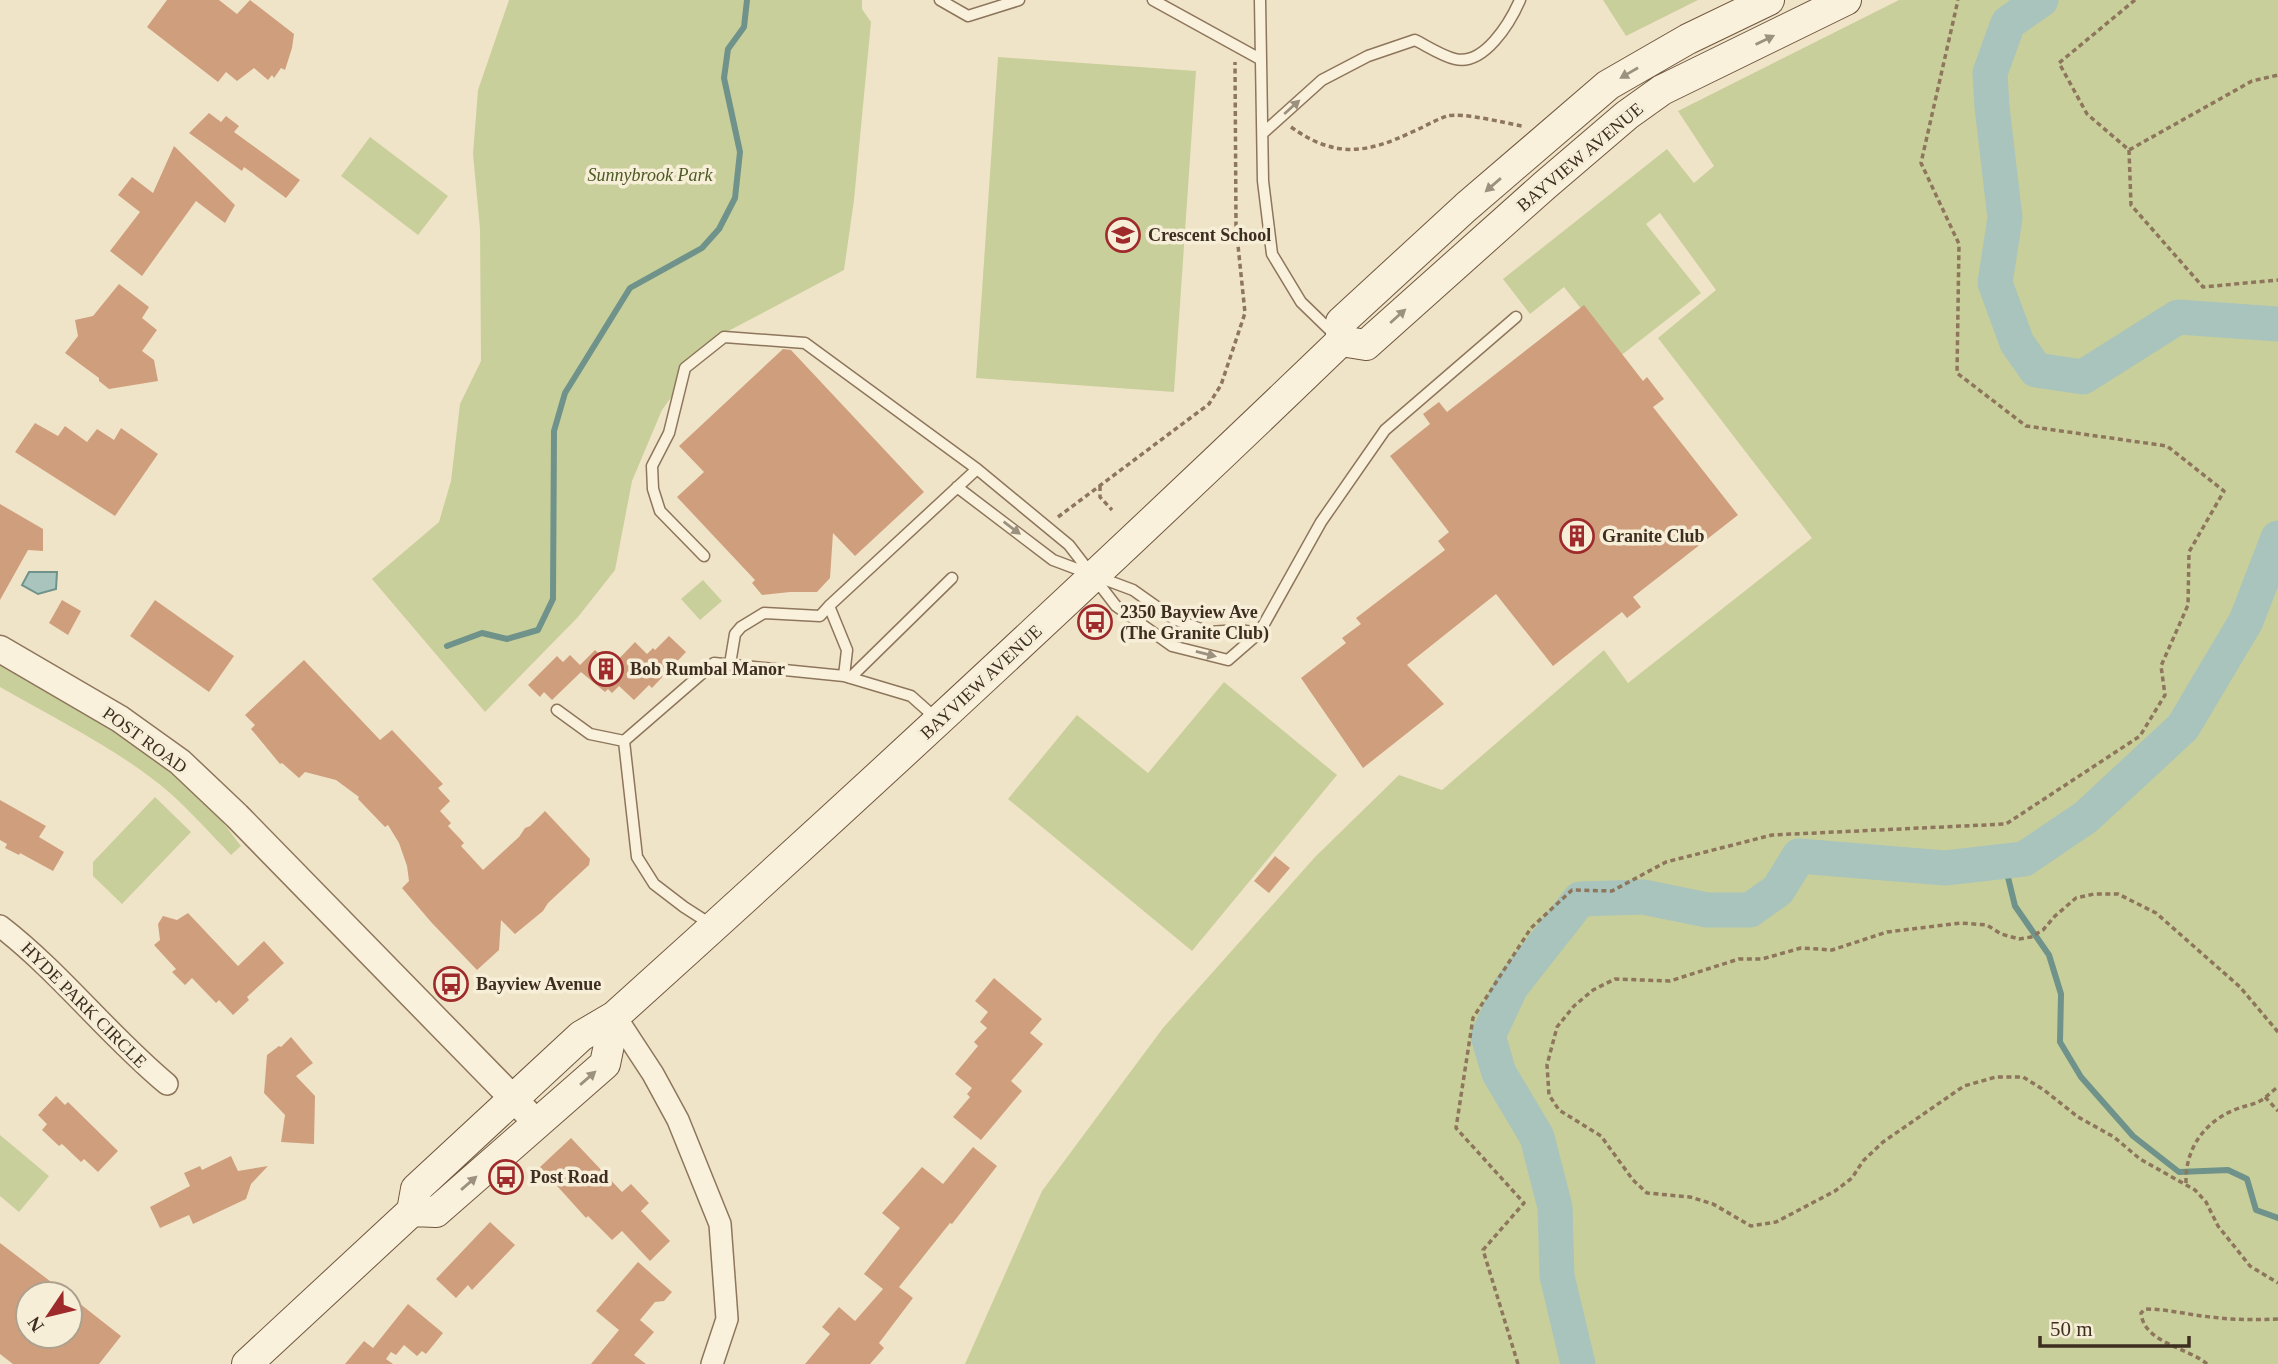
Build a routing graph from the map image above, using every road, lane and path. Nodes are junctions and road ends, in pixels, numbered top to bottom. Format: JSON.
{"nodes":[{"id":1,"x":940,"y":0,"type":"edge"},
{"id":2,"x":1019,"y":0,"type":"edge"},
{"id":3,"x":1153,"y":0,"type":"edge"},
{"id":4,"x":1520,"y":0,"type":"edge"},
{"id":5,"x":1769,"y":0,"type":"edge"},
{"id":6,"x":1846,"y":0,"type":"edge"},
{"id":7,"x":1958,"y":0,"type":"edge"},
{"id":8,"x":2135,"y":0,"type":"edge"},
{"id":9,"x":1257,"y":1,"type":"edge"},
{"id":10,"x":1235,"y":45,"type":"junction"},
{"id":11,"x":1260,"y":59,"type":"junction"},
{"id":12,"x":2278,"y":75,"type":"edge"},
{"id":13,"x":1279,"y":118,"type":"junction"},
{"id":14,"x":1527,"y":127,"type":"dead end"},
{"id":15,"x":1262,"y":133,"type":"junction"},
{"id":16,"x":2129,"y":150,"type":"junction"},
{"id":17,"x":2278,"y":280,"type":"edge"},
{"id":18,"x":1516,"y":317,"type":"dead end"},
{"id":19,"x":1341,"y":341,"type":"junction"},
{"id":20,"x":976,"y":469,"type":"junction"},
{"id":21,"x":1100,"y":486,"type":"junction"},
{"id":22,"x":957,"y":487,"type":"junction"},
{"id":23,"x":1112,"y":510,"type":"dead end"},
{"id":24,"x":1046,"y":527,"type":"junction"},
{"id":25,"x":704,"y":556,"type":"dead end"},
{"id":26,"x":1093,"y":576,"type":"junction"},
{"id":27,"x":952,"y":578,"type":"dead end"},
{"id":28,"x":829,"y":606,"type":"junction"},
{"id":29,"x":1259,"y":633,"type":"junction"},
{"id":30,"x":0,"y":649,"type":"edge"},
{"id":31,"x":730,"y":664,"type":"junction"},
{"id":32,"x":847,"y":677,"type":"junction"},
{"id":33,"x":557,"y":710,"type":"dead end"},
{"id":34,"x":940,"y":721,"type":"junction"},
{"id":35,"x":624,"y":741,"type":"junction"},
{"id":36,"x":0,"y":926,"type":"edge"},
{"id":37,"x":715,"y":926,"type":"junction"},
{"id":38,"x":615,"y":1016,"type":"junction"},
{"id":39,"x":2278,"y":1032,"type":"edge"},
{"id":40,"x":167,"y":1084,"type":"dead end"},
{"id":41,"x":2278,"y":1087,"type":"edge"},
{"id":42,"x":2264,"y":1097,"type":"junction"},
{"id":43,"x":513,"y":1100,"type":"junction"},
{"id":44,"x":2278,"y":1111,"type":"edge"},
{"id":45,"x":537,"y":1123,"type":"junction"},
{"id":46,"x":2186,"y":1184,"type":"junction"},
{"id":47,"x":412,"y":1211,"type":"junction"},
{"id":48,"x":2278,"y":1283,"type":"edge"},
{"id":49,"x":2278,"y":1319,"type":"edge"},
{"id":50,"x":247,"y":1364,"type":"edge"},
{"id":51,"x":712,"y":1364,"type":"edge"},
{"id":52,"x":1518,"y":1364,"type":"edge"},
{"id":53,"x":2207,"y":1364,"type":"edge"}],
"edges":[{"from":1,"to":2,"type":"lane"},
{"from":3,"to":10,"type":"lane"},
{"from":13,"to":4,"type":"lane","one_way":true},
{"from":5,"to":19,"type":"main road","name":"BAYVIEW AVENUE","one_way":true},
{"from":19,"to":6,"type":"main road","name":"BAYVIEW AVENUE","one_way":true},
{"from":7,"to":52,"type":"path"},
{"from":8,"to":16,"type":"path"},
{"from":9,"to":11,"type":"lane"},
{"from":10,"to":11,"type":"lane"},
{"from":10,"to":21,"type":"path"},
{"from":11,"to":15,"type":"lane"},
{"from":12,"to":16,"type":"path"},
{"from":13,"to":14,"type":"path"},
{"from":13,"to":15,"type":"lane"},
{"from":15,"to":19,"type":"lane"},
{"from":16,"to":17,"type":"path"},
{"from":18,"to":29,"type":"lane"},
{"from":19,"to":26,"type":"main road","name":"BAYVIEW AVENUE"},
{"from":20,"to":22,"type":"lane"},
{"from":20,"to":24,"type":"lane"},
{"from":20,"to":25,"type":"lane"},
{"from":21,"to":23,"type":"path"},
{"from":21,"to":24,"type":"path"},
{"from":22,"to":26,"type":"lane","one_way":true},
{"from":22,"to":28,"type":"lane"},
{"from":24,"to":26,"type":"lane"},
{"from":26,"to":29,"type":"lane"},
{"from":26,"to":29,"type":"lane","one_way":true},
{"from":26,"to":34,"type":"main road","name":"BAYVIEW AVENUE"},
{"from":27,"to":32,"type":"lane"},
{"from":28,"to":31,"type":"lane"},
{"from":28,"to":32,"type":"lane"},
{"from":30,"to":43,"type":"street","name":"POST ROAD"},
{"from":31,"to":32,"type":"lane"},
{"from":31,"to":35,"type":"lane"},
{"from":32,"to":34,"type":"lane"},
{"from":33,"to":35,"type":"lane"},
{"from":34,"to":37,"type":"main road","name":"BAYVIEW AVENUE"},
{"from":35,"to":37,"type":"lane"},
{"from":36,"to":40,"type":"street","name":"HYDE PARK CIRCLE"},
{"from":37,"to":38,"type":"main road","name":"BAYVIEW AVENUE"},
{"from":38,"to":43,"type":"main road","name":"BAYVIEW AVENUE"},
{"from":45,"to":38,"type":"main road","one_way":true},
{"from":38,"to":51,"type":"street"},
{"from":39,"to":46,"type":"path"},
{"from":41,"to":42,"type":"path"},
{"from":42,"to":44,"type":"path"},
{"from":42,"to":46,"type":"path"},
{"from":43,"to":45,"type":"street","name":"POST ROAD"},
{"from":43,"to":47,"type":"main road","name":"BAYVIEW AVENUE"},
{"from":47,"to":45,"type":"main road","one_way":true},
{"from":46,"to":48,"type":"path"},
{"from":47,"to":50,"type":"main road","name":"BAYVIEW AVENUE"},
{"from":49,"to":53,"type":"path"}]}
